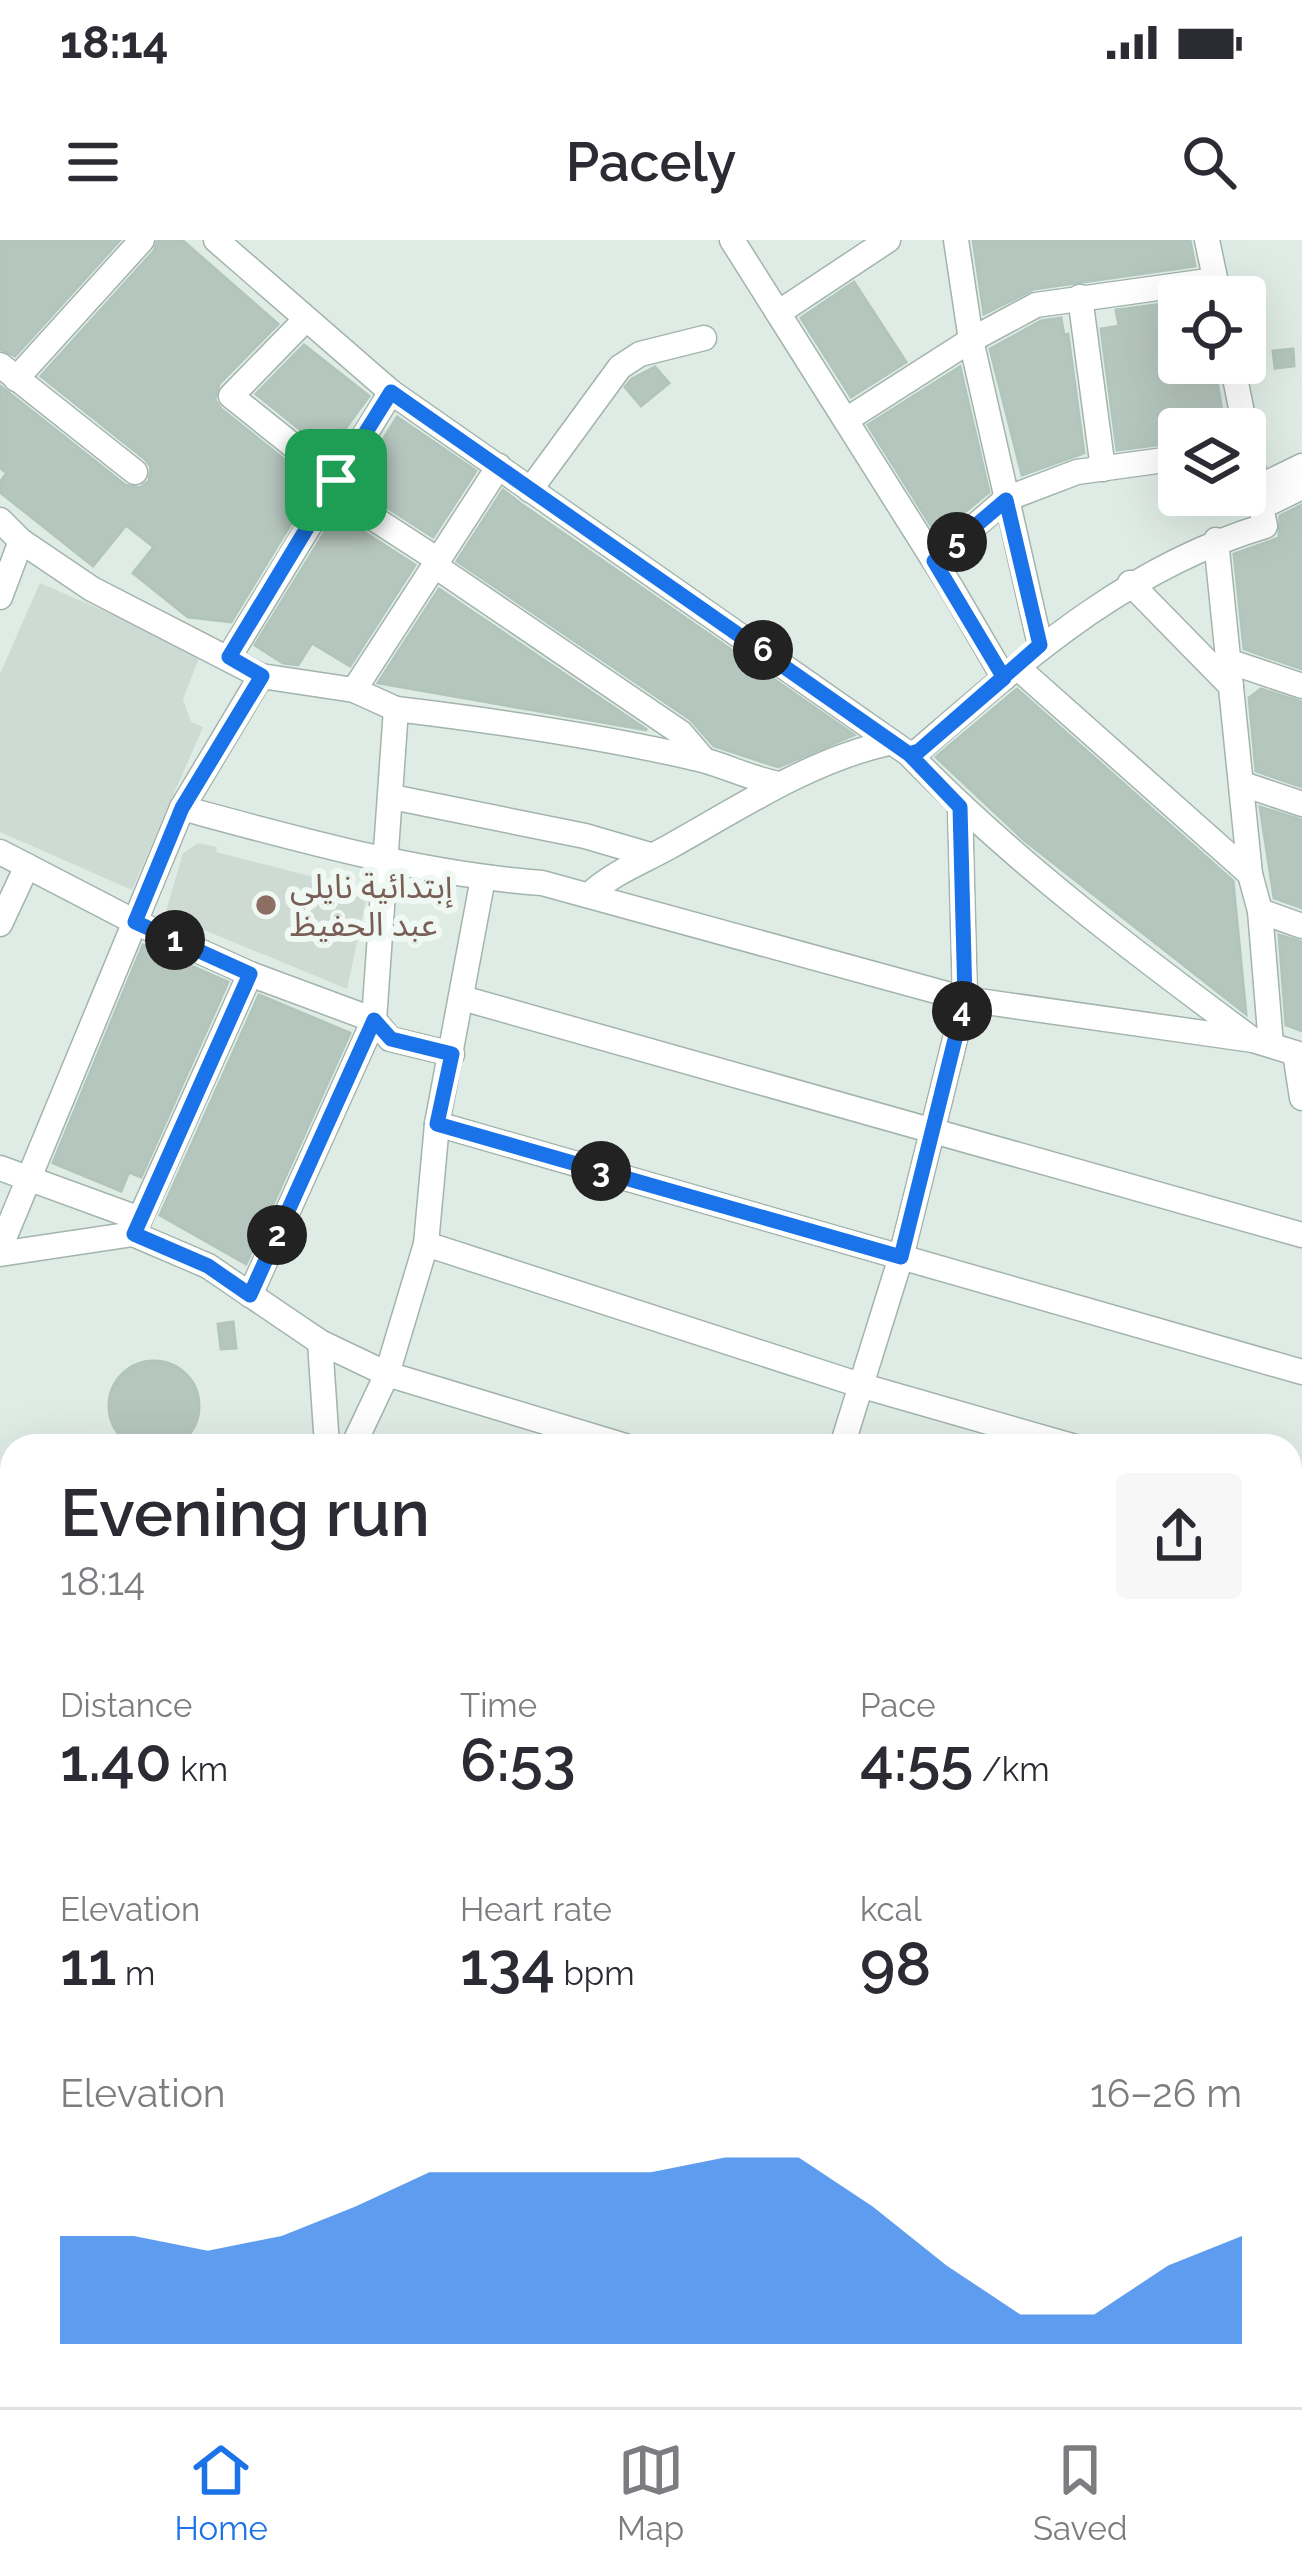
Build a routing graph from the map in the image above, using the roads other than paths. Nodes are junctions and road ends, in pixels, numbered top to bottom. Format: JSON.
{"nodes":[{"id":1,"x":142,"y":240,"type":"edge"},
{"id":2,"x":216,"y":240,"type":"edge"},
{"id":3,"x":732,"y":240,"type":"edge"},
{"id":4,"x":888,"y":240,"type":"edge"},
{"id":5,"x":956,"y":240,"type":"edge"},
{"id":6,"x":1207,"y":240,"type":"edge"},
{"id":7,"x":1214,"y":276,"type":"edge"},
{"id":8,"x":1158,"y":292,"type":"edge"},
{"id":9,"x":1080,"y":297,"type":"junction"},
{"id":10,"x":778,"y":313,"type":"junction"},
{"id":11,"x":305,"y":320,"type":"junction"},
{"id":12,"x":704,"y":338,"type":"dead end"},
{"id":13,"x":971,"y":340,"type":"junction"},
{"id":14,"x":8,"y":372,"type":"edge"},
{"id":15,"x":391,"y":392,"type":"junction"},
{"id":16,"x":846,"y":419,"type":"junction"},
{"id":17,"x":1158,"y":461,"type":"edge"},
{"id":18,"x":499,"y":466,"type":"junction"},
{"id":19,"x":1302,"y":466,"type":"edge"},
{"id":20,"x":1102,"y":469,"type":"junction"},
{"id":21,"x":135,"y":472,"type":"dead end"},
{"id":22,"x":333,"y":485,"type":"junction"},
{"id":23,"x":1302,"y":487,"type":"edge"},
{"id":24,"x":530,"y":490,"type":"junction"},
{"id":25,"x":1266,"y":492,"type":"edge"},
{"id":26,"x":1266,"y":495,"type":"edge"},
{"id":27,"x":1006,"y":500,"type":"junction"},
{"id":28,"x":1263,"y":516,"type":"edge"},
{"id":29,"x":0,"y":520,"type":"edge"},
{"id":30,"x":1216,"y":540,"type":"junction"},
{"id":31,"x":21,"y":541,"type":"junction"},
{"id":32,"x":934,"y":561,"type":"junction"},
{"id":33,"x":436,"y":562,"type":"junction"},
{"id":34,"x":1130,"y":583,"type":"junction"},
{"id":35,"x":0,"y":598,"type":"edge"},
{"id":36,"x":1040,"y":645,"type":"junction"},
{"id":37,"x":229,"y":657,"type":"junction"},
{"id":38,"x":1010,"y":672,"type":"junction"},
{"id":39,"x":1230,"y":673,"type":"junction"},
{"id":40,"x":262,"y":676,"type":"junction"},
{"id":41,"x":1302,"y":686,"type":"edge"},
{"id":42,"x":354,"y":690,"type":"junction"},
{"id":43,"x":396,"y":709,"type":"junction"},
{"id":44,"x":899,"y":748,"type":"junction"},
{"id":45,"x":704,"y":760,"type":"junction"},
{"id":46,"x":779,"y":784,"type":"junction"},
{"id":47,"x":1244,"y":784,"type":"junction"},
{"id":48,"x":392,"y":797,"type":"junction"},
{"id":49,"x":1302,"y":804,"type":"edge"},
{"id":50,"x":960,"y":807,"type":"junction"},
{"id":51,"x":182,"y":808,"type":"junction"},
{"id":52,"x":0,"y":852,"type":"edge"},
{"id":53,"x":650,"y":855,"type":"junction"},
{"id":54,"x":388,"y":859,"type":"junction"},
{"id":55,"x":27,"y":866,"type":"junction"},
{"id":56,"x":1250,"y":874,"type":"junction"},
{"id":57,"x":483,"y":878,"type":"junction"},
{"id":58,"x":589,"y":895,"type":"junction"},
{"id":59,"x":1260,"y":911,"type":"junction"},
{"id":60,"x":135,"y":922,"type":"junction"},
{"id":61,"x":0,"y":924,"type":"edge"},
{"id":62,"x":1302,"y":926,"type":"edge"},
{"id":63,"x":250,"y":974,"type":"junction"},
{"id":64,"x":462,"y":998,"type":"junction"},
{"id":65,"x":965,"y":999,"type":"junction"},
{"id":66,"x":374,"y":1020,"type":"junction"},
{"id":67,"x":1280,"y":1048,"type":"edge"},
{"id":68,"x":452,"y":1054,"type":"junction"},
{"id":69,"x":1302,"y":1098,"type":"edge"},
{"id":70,"x":437,"y":1124,"type":"junction"},
{"id":71,"x":931,"y":1130,"type":"junction"},
{"id":72,"x":0,"y":1168,"type":"edge"},
{"id":73,"x":28,"y":1179,"type":"junction"},
{"id":74,"x":137,"y":1227,"type":"junction"},
{"id":75,"x":1302,"y":1235,"type":"edge"},
{"id":76,"x":426,"y":1244,"type":"junction"},
{"id":77,"x":0,"y":1251,"type":"edge"},
{"id":78,"x":901,"y":1257,"type":"junction"},
{"id":79,"x":250,"y":1295,"type":"junction"},
{"id":80,"x":320,"y":1342,"type":"junction"},
{"id":81,"x":1302,"y":1372,"type":"edge"},
{"id":82,"x":387,"y":1374,"type":"junction"},
{"id":83,"x":863,"y":1386,"type":"junction"},
{"id":84,"x":326,"y":1434,"type":"edge"},
{"id":85,"x":359,"y":1434,"type":"edge"},
{"id":86,"x":586,"y":1434,"type":"edge"},
{"id":87,"x":846,"y":1434,"type":"edge"},
{"id":88,"x":1030,"y":1434,"type":"edge"}],
"edges":[{"from":1,"to":14,"type":"street"},
{"from":2,"to":11,"type":"street"},
{"from":3,"to":10,"type":"street"},
{"from":4,"to":10,"type":"street"},
{"from":5,"to":13,"type":"street"},
{"from":6,"to":7,"type":"street"},
{"from":8,"to":9,"type":"street"},
{"from":9,"to":13,"type":"street"},
{"from":9,"to":20,"type":"street"},
{"from":10,"to":16,"type":"street"},
{"from":11,"to":15,"type":"street"},
{"from":11,"to":22,"type":"street"},
{"from":12,"to":24,"type":"street"},
{"from":13,"to":16,"type":"street"},
{"from":13,"to":27,"type":"street"},
{"from":14,"to":21,"type":"street"},
{"from":15,"to":18,"type":"street"},
{"from":15,"to":22,"type":"street"},
{"from":16,"to":32,"type":"street"},
{"from":17,"to":20,"type":"street"},
{"from":18,"to":24,"type":"street"},
{"from":18,"to":33,"type":"street"},
{"from":19,"to":25,"type":"street"},
{"from":20,"to":27,"type":"street"},
{"from":22,"to":33,"type":"street"},
{"from":22,"to":37,"type":"street"},
{"from":23,"to":26,"type":"street"},
{"from":24,"to":44,"type":"street"},
{"from":27,"to":32,"type":"street"},
{"from":27,"to":36,"type":"street"},
{"from":28,"to":30,"type":"street"},
{"from":29,"to":31,"type":"street"},
{"from":30,"to":34,"type":"street"},
{"from":30,"to":39,"type":"street"},
{"from":31,"to":35,"type":"street"},
{"from":31,"to":37,"type":"street"},
{"from":32,"to":38,"type":"street"},
{"from":33,"to":42,"type":"street"},
{"from":33,"to":45,"type":"street"},
{"from":34,"to":36,"type":"street"},
{"from":34,"to":39,"type":"street"},
{"from":36,"to":38,"type":"street"},
{"from":37,"to":40,"type":"street"},
{"from":38,"to":44,"type":"street"},
{"from":38,"to":56,"type":"street"},
{"from":39,"to":41,"type":"street"},
{"from":39,"to":47,"type":"street"},
{"from":40,"to":42,"type":"street"},
{"from":40,"to":51,"type":"street"},
{"from":42,"to":43,"type":"street"},
{"from":43,"to":45,"type":"street"},
{"from":43,"to":48,"type":"street"},
{"from":44,"to":46,"type":"street"},
{"from":44,"to":50,"type":"street"},
{"from":45,"to":46,"type":"street"},
{"from":46,"to":53,"type":"street"},
{"from":47,"to":49,"type":"street"},
{"from":47,"to":56,"type":"street"},
{"from":48,"to":53,"type":"street"},
{"from":48,"to":54,"type":"street"},
{"from":50,"to":65,"type":"street"},
{"from":50,"to":67,"type":"street"},
{"from":51,"to":54,"type":"street"},
{"from":51,"to":60,"type":"street"},
{"from":52,"to":55,"type":"street"},
{"from":53,"to":58,"type":"street"},
{"from":54,"to":57,"type":"street"},
{"from":54,"to":66,"type":"street"},
{"from":55,"to":60,"type":"street"},
{"from":55,"to":61,"type":"street"},
{"from":56,"to":59,"type":"street"},
{"from":57,"to":58,"type":"street"},
{"from":57,"to":64,"type":"street"},
{"from":58,"to":65,"type":"street"},
{"from":59,"to":62,"type":"street"},
{"from":59,"to":67,"type":"street"},
{"from":60,"to":63,"type":"street"},
{"from":60,"to":73,"type":"street"},
{"from":63,"to":66,"type":"street"},
{"from":63,"to":74,"type":"street"},
{"from":64,"to":68,"type":"street"},
{"from":64,"to":71,"type":"street"},
{"from":65,"to":67,"type":"street"},
{"from":65,"to":71,"type":"street"},
{"from":66,"to":68,"type":"street"},
{"from":66,"to":79,"type":"street"},
{"from":67,"to":69,"type":"street"},
{"from":68,"to":70,"type":"street"},
{"from":70,"to":76,"type":"street"},
{"from":70,"to":78,"type":"street"},
{"from":71,"to":75,"type":"street"},
{"from":71,"to":78,"type":"street"},
{"from":72,"to":73,"type":"street"},
{"from":73,"to":74,"type":"street"},
{"from":73,"to":77,"type":"street"},
{"from":74,"to":77,"type":"street"},
{"from":74,"to":79,"type":"street"},
{"from":76,"to":82,"type":"street"},
{"from":76,"to":83,"type":"street"},
{"from":78,"to":81,"type":"street"},
{"from":78,"to":83,"type":"street"},
{"from":79,"to":80,"type":"street"},
{"from":80,"to":82,"type":"street"},
{"from":80,"to":84,"type":"street"},
{"from":82,"to":85,"type":"street"},
{"from":82,"to":86,"type":"street"},
{"from":83,"to":87,"type":"street"},
{"from":83,"to":88,"type":"street"}]}
